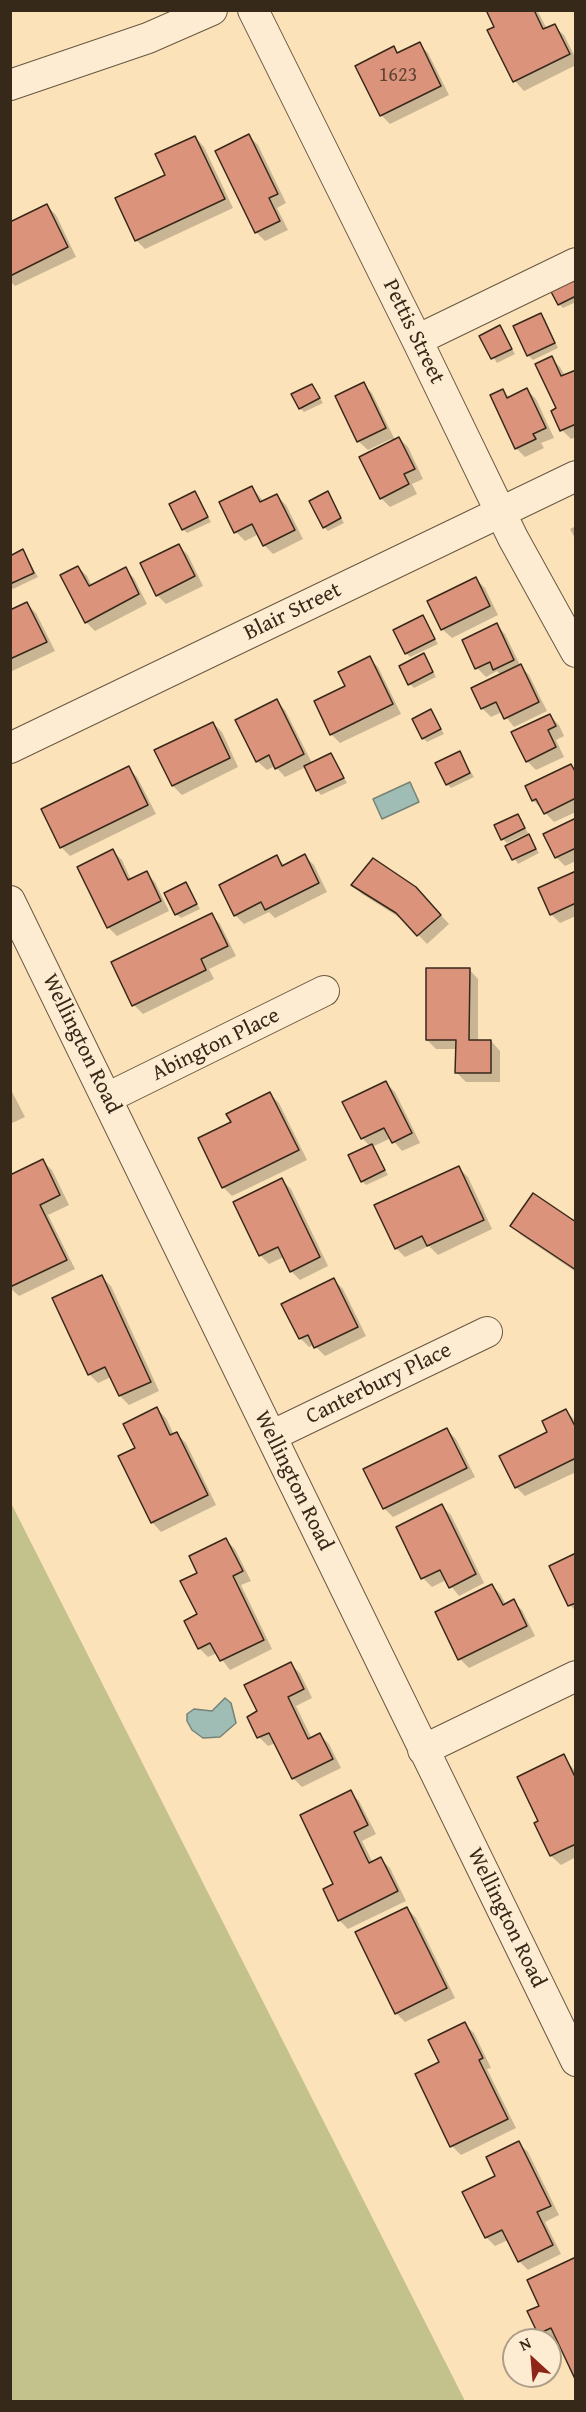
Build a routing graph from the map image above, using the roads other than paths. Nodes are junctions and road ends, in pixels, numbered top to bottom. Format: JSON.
{"nodes":[{"id":1,"x":212,"y":10,"type":"edge"},
{"id":2,"x":253,"y":10,"type":"edge"},
{"id":3,"x":10,"y":85,"type":"edge"},
{"id":4,"x":576,"y":263,"type":"edge"},
{"id":5,"x":417,"y":340,"type":"junction"},
{"id":6,"x":576,"y":476,"type":"edge"},
{"id":7,"x":500,"y":512,"type":"junction"},
{"id":8,"x":576,"y":652,"type":"edge"},
{"id":9,"x":10,"y":748,"type":"edge"},
{"id":10,"x":10,"y":901,"type":"edge"},
{"id":11,"x":324,"y":991,"type":"dead end"},
{"id":12,"x":107,"y":1098,"type":"junction"},
{"id":13,"x":487,"y":1332,"type":"dead end"},
{"id":14,"x":271,"y":1436,"type":"junction"},
{"id":15,"x":576,"y":1677,"type":"edge"},
{"id":16,"x":423,"y":1749,"type":"junction"},
{"id":17,"x":576,"y":2061,"type":"edge"}],
"edges":[{"from":1,"to":3,"type":"street"},
{"from":2,"to":5,"type":"street","name":"Pettis Street"},
{"from":4,"to":5,"type":"street"},
{"from":5,"to":7,"type":"street","name":"Pettis Street"},
{"from":6,"to":7,"type":"street","name":"Blair Street"},
{"from":7,"to":8,"type":"street","name":"Pettis Street"},
{"from":7,"to":9,"type":"street","name":"Blair Street"},
{"from":10,"to":12,"type":"street","name":"Wellington Road"},
{"from":11,"to":12,"type":"street","name":"Abington Place"},
{"from":12,"to":14,"type":"street","name":"Wellington Road"},
{"from":13,"to":14,"type":"street","name":"Canterbury Place"},
{"from":14,"to":16,"type":"street","name":"Wellington Road"},
{"from":15,"to":16,"type":"street"},
{"from":16,"to":17,"type":"street","name":"Wellington Road"}]}
